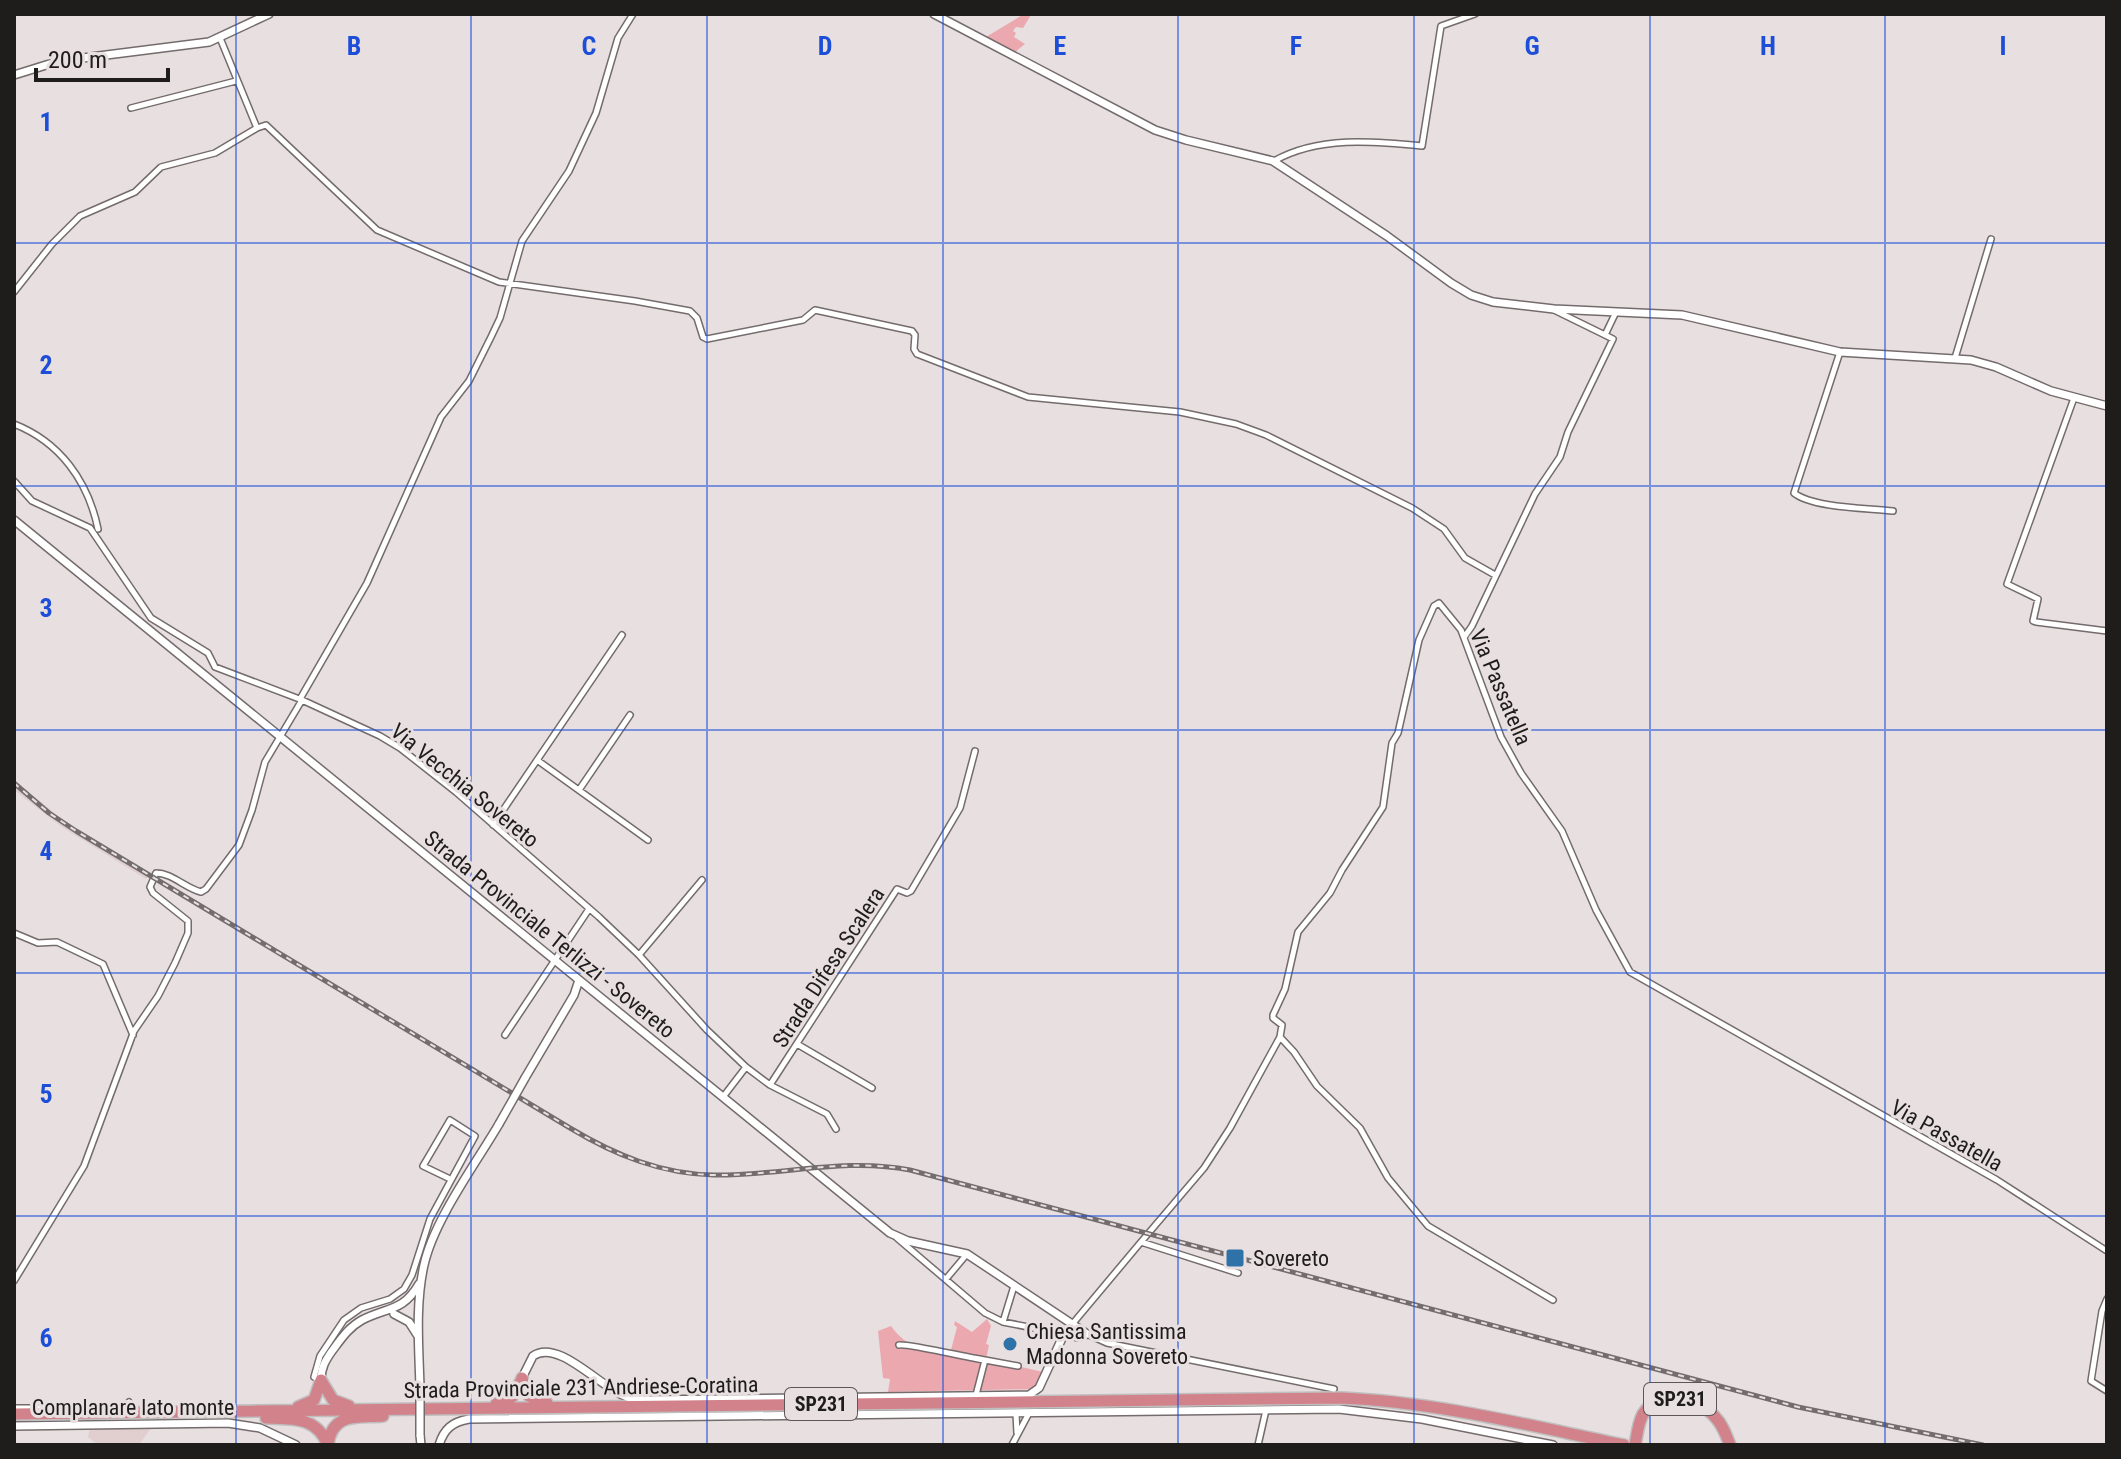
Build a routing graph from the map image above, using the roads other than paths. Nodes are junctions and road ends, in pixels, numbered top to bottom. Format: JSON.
{"nodes":[{"id":1,"x":269,"y":14,"type":"edge"},
{"id":2,"x":633,"y":14,"type":"edge"},
{"id":3,"x":934,"y":14,"type":"edge"},
{"id":4,"x":1475,"y":14,"type":"edge"},
{"id":5,"x":220,"y":38,"type":"junction"},
{"id":6,"x":14,"y":75,"type":"edge"},
{"id":7,"x":236,"y":81,"type":"junction"},
{"id":8,"x":131,"y":108,"type":"dead end"},
{"id":9,"x":257,"y":128,"type":"junction"},
{"id":10,"x":1274,"y":161,"type":"junction"},
{"id":11,"x":1991,"y":239,"type":"dead end"},
{"id":12,"x":511,"y":283,"type":"junction"},
{"id":13,"x":14,"y":292,"type":"edge"},
{"id":14,"x":1554,"y":309,"type":"junction"},
{"id":15,"x":1617,"y":311,"type":"junction"},
{"id":16,"x":1605,"y":335,"type":"junction"},
{"id":17,"x":1840,"y":352,"type":"junction"},
{"id":18,"x":1955,"y":358,"type":"junction"},
{"id":19,"x":2074,"y":398,"type":"junction"},
{"id":20,"x":2107,"y":406,"type":"edge"},
{"id":21,"x":14,"y":424,"type":"edge"},
{"id":22,"x":14,"y":481,"type":"edge"},
{"id":23,"x":1893,"y":511,"type":"dead end"},
{"id":24,"x":14,"y":520,"type":"edge"},
{"id":25,"x":98,"y":529,"type":"dead end"},
{"id":26,"x":1495,"y":575,"type":"junction"},
{"id":27,"x":2107,"y":631,"type":"edge"},
{"id":28,"x":622,"y":635,"type":"dead end"},
{"id":29,"x":1464,"y":636,"type":"junction"},
{"id":30,"x":215,"y":667,"type":"junction"},
{"id":31,"x":203,"y":673,"type":"junction"},
{"id":32,"x":301,"y":699,"type":"junction"},
{"id":33,"x":630,"y":715,"type":"dead end"},
{"id":34,"x":279,"y":736,"type":"junction"},
{"id":35,"x":975,"y":751,"type":"dead end"},
{"id":36,"x":537,"y":760,"type":"junction"},
{"id":37,"x":579,"y":790,"type":"junction"},
{"id":38,"x":493,"y":825,"type":"junction"},
{"id":39,"x":648,"y":840,"type":"dead end"},
{"id":40,"x":702,"y":880,"type":"dead end"},
{"id":41,"x":589,"y":909,"type":"junction"},
{"id":42,"x":14,"y":933,"type":"edge"},
{"id":43,"x":639,"y":955,"type":"junction"},
{"id":44,"x":554,"y":960,"type":"junction"},
{"id":45,"x":582,"y":982,"type":"junction"},
{"id":46,"x":133,"y":1035,"type":"junction"},
{"id":47,"x":505,"y":1035,"type":"dead end"},
{"id":48,"x":1280,"y":1037,"type":"junction"},
{"id":49,"x":797,"y":1044,"type":"junction"},
{"id":50,"x":746,"y":1067,"type":"junction"},
{"id":51,"x":770,"y":1085,"type":"junction"},
{"id":52,"x":872,"y":1088,"type":"dead end"},
{"id":53,"x":723,"y":1097,"type":"junction"},
{"id":54,"x":836,"y":1129,"type":"dead end"},
{"id":55,"x":448,"y":1178,"type":"dead end"},
{"id":56,"x":895,"y":1237,"type":"junction"},
{"id":57,"x":1141,"y":1242,"type":"junction"},
{"id":58,"x":2107,"y":1251,"type":"edge"},
{"id":59,"x":967,"y":1254,"type":"junction"},
{"id":60,"x":1238,"y":1273,"type":"dead end"},
{"id":61,"x":946,"y":1279,"type":"junction"},
{"id":62,"x":14,"y":1281,"type":"edge"},
{"id":63,"x":422,"y":1281,"type":"junction"},
{"id":64,"x":1014,"y":1286,"type":"junction"},
{"id":65,"x":2107,"y":1299,"type":"edge"},
{"id":66,"x":1553,"y":1300,"type":"dead end"},
{"id":67,"x":392,"y":1311,"type":"junction"},
{"id":68,"x":419,"y":1312,"type":"junction"},
{"id":69,"x":1003,"y":1322,"type":"junction"},
{"id":70,"x":1071,"y":1323,"type":"junction"},
{"id":71,"x":1064,"y":1334,"type":"junction"},
{"id":72,"x":1087,"y":1334,"type":"junction"},
{"id":73,"x":419,"y":1338,"type":"junction"},
{"id":74,"x":899,"y":1345,"type":"dead end"},
{"id":75,"x":985,"y":1360,"type":"junction"},
{"id":76,"x":1018,"y":1366,"type":"dead end"},
{"id":77,"x":522,"y":1378,"type":"junction"},
{"id":78,"x":321,"y":1380,"type":"junction"},
{"id":79,"x":1334,"y":1389,"type":"dead end"},
{"id":80,"x":2107,"y":1391,"type":"edge"},
{"id":81,"x":976,"y":1395,"type":"junction"},
{"id":82,"x":129,"y":1402,"type":"dead end"},
{"id":83,"x":603,"y":1406,"type":"junction"},
{"id":84,"x":457,"y":1408,"type":"junction"},
{"id":85,"x":1266,"y":1410,"type":"junction"},
{"id":86,"x":406,"y":1412,"type":"junction"},
{"id":87,"x":1029,"y":1413,"type":"junction"},
{"id":88,"x":237,"y":1414,"type":"junction"},
{"id":89,"x":1016,"y":1414,"type":"junction"},
{"id":90,"x":14,"y":1417,"type":"edge"},
{"id":91,"x":1018,"y":1434,"type":"junction"},
{"id":92,"x":1636,"y":1440,"type":"edge"},
{"id":93,"x":1728,"y":1443,"type":"edge"},
{"id":94,"x":296,"y":1445,"type":"edge"},
{"id":95,"x":328,"y":1445,"type":"edge"},
{"id":96,"x":421,"y":1445,"type":"edge"},
{"id":97,"x":439,"y":1445,"type":"edge"},
{"id":98,"x":1012,"y":1445,"type":"edge"},
{"id":99,"x":1258,"y":1445,"type":"edge"},
{"id":100,"x":1553,"y":1445,"type":"edge"},
{"id":101,"x":1596,"y":1445,"type":"edge"},
{"id":102,"x":1624,"y":1445,"type":"edge"}],
"edges":[{"from":1,"to":5,"type":"main road"},
{"from":2,"to":12,"type":"street"},
{"from":3,"to":10,"type":"main road"},
{"from":4,"to":10,"type":"street"},
{"from":5,"to":6,"type":"main road"},
{"from":5,"to":7,"type":"street"},
{"from":7,"to":8,"type":"street"},
{"from":7,"to":9,"type":"street"},
{"from":9,"to":12,"type":"street"},
{"from":9,"to":13,"type":"street"},
{"from":10,"to":14,"type":"main road"},
{"from":11,"to":18,"type":"street"},
{"from":12,"to":26,"type":"street"},
{"from":12,"to":32,"type":"street"},
{"from":14,"to":15,"type":"main road"},
{"from":14,"to":16,"type":"street"},
{"from":15,"to":16,"type":"street"},
{"from":15,"to":17,"type":"main road"},
{"from":16,"to":26,"type":"street"},
{"from":17,"to":18,"type":"main road"},
{"from":17,"to":23,"type":"street"},
{"from":18,"to":19,"type":"main road"},
{"from":19,"to":20,"type":"main road"},
{"from":19,"to":27,"type":"street"},
{"from":21,"to":25,"type":"street"},
{"from":22,"to":30,"type":"street","name":"Via Vecchia Sovereto"},
{"from":24,"to":31,"type":"main road","name":"Strada Provinciale Terlizzi - Sovereto"},
{"from":26,"to":29,"type":"street"},
{"from":28,"to":36,"type":"street"},
{"from":29,"to":48,"type":"street","name":"Via Passatella"},
{"from":29,"to":58,"type":"street","name":"Via Passatella"},
{"from":30,"to":31,"type":"street"},
{"from":30,"to":32,"type":"street","name":"Via Vecchia Sovereto"},
{"from":31,"to":34,"type":"main road","name":"Strada Provinciale Terlizzi - Sovereto"},
{"from":32,"to":34,"type":"street"},
{"from":32,"to":38,"type":"street","name":"Via Vecchia Sovereto"},
{"from":33,"to":37,"type":"street"},
{"from":34,"to":44,"type":"main road","name":"Strada Provinciale Terlizzi - Sovereto"},
{"from":34,"to":46,"type":"street"},
{"from":35,"to":49,"type":"street","name":"Strada Difesa Scalera"},
{"from":36,"to":37,"type":"street"},
{"from":36,"to":38,"type":"street"},
{"from":37,"to":39,"type":"street"},
{"from":38,"to":41,"type":"street","name":"Via Vecchia Sovereto"},
{"from":40,"to":43,"type":"street"},
{"from":41,"to":43,"type":"street","name":"Via Vecchia Sovereto"},
{"from":41,"to":44,"type":"street"},
{"from":42,"to":46,"type":"street"},
{"from":43,"to":50,"type":"street","name":"Via Vecchia Sovereto"},
{"from":44,"to":45,"type":"main road","name":"Strada Provinciale Terlizzi - Sovereto"},
{"from":44,"to":47,"type":"street"},
{"from":45,"to":53,"type":"main road","name":"Strada Provinciale Terlizzi - Sovereto"},
{"from":45,"to":63,"type":"main road","bridge":true},
{"from":46,"to":62,"type":"street"},
{"from":48,"to":57,"type":"street"},
{"from":48,"to":66,"type":"street"},
{"from":49,"to":51,"type":"street","name":"Strada Difesa Scalera"},
{"from":49,"to":52,"type":"street"},
{"from":50,"to":51,"type":"street","name":"Via Vecchia Sovereto"},
{"from":50,"to":53,"type":"street"},
{"from":51,"to":54,"type":"street","name":"Via Vecchia Sovereto"},
{"from":53,"to":56,"type":"main road","name":"Strada Provinciale Terlizzi - Sovereto"},
{"from":55,"to":78,"type":"street"},
{"from":56,"to":59,"type":"main road","name":"Strada Provinciale Terlizzi - Sovereto"},
{"from":56,"to":61,"type":"street"},
{"from":57,"to":60,"type":"street"},
{"from":57,"to":70,"type":"street"},
{"from":59,"to":61,"type":"street"},
{"from":59,"to":64,"type":"main road","name":"Strada Provinciale Terlizzi - Sovereto"},
{"from":61,"to":69,"type":"street"},
{"from":63,"to":67,"type":"main road"},
{"from":63,"to":68,"type":"main road"},
{"from":64,"to":69,"type":"street"},
{"from":64,"to":70,"type":"main road","name":"Strada Provinciale Terlizzi - Sovereto"},
{"from":65,"to":80,"type":"street"},
{"from":67,"to":68,"type":"main road"},
{"from":67,"to":73,"type":"main road"},
{"from":67,"to":78,"type":"main road"},
{"from":68,"to":73,"type":"main road"},
{"from":69,"to":71,"type":"street"},
{"from":70,"to":71,"type":"street"},
{"from":70,"to":72,"type":"main road","name":"Strada Provinciale Terlizzi - Sovereto"},
{"from":71,"to":72,"type":"main road"},
{"from":71,"to":81,"type":"main road"},
{"from":72,"to":79,"type":"street"},
{"from":73,"to":96,"type":"main road","bridge":true},
{"from":74,"to":75,"type":"street"},
{"from":75,"to":76,"type":"street"},
{"from":75,"to":81,"type":"street"},
{"from":77,"to":81,"type":"main road"},
{"from":77,"to":83,"type":"highway"},
{"from":77,"to":84,"type":"highway"},
{"from":78,"to":86,"type":"highway","number":"SP231"},
{"from":78,"to":88,"type":"highway","number":"SP231"},
{"from":82,"to":90,"type":"street"},
{"from":83,"to":84,"type":"highway","name":"Strada Provinciale 231 Andriese-Coratina","number":"SP231"},
{"from":83,"to":102,"type":"highway","name":"Strada Provinciale 231 Andriese-Coratina","number":"SP231"},
{"from":84,"to":86,"type":"highway","name":"Strada Provinciale 231 Andriese-Coratina","number":"SP231"},
{"from":85,"to":87,"type":"main road"},
{"from":85,"to":99,"type":"street"},
{"from":85,"to":100,"type":"main road"},
{"from":86,"to":88,"type":"highway","name":"Strada Provinciale 231 Andriese-Coratina","number":"SP231"},
{"from":86,"to":95,"type":"highway","number":"SP231"},
{"from":86,"to":101,"type":"highway","name":"Strada Provinciale 231 Andriese-Coratina","number":"SP231"},
{"from":87,"to":89,"type":"main road"},
{"from":87,"to":91,"type":"street"},
{"from":88,"to":90,"type":"highway","name":"Strada Provinciale 231 Andriese-Coratina","number":"SP231"},
{"from":88,"to":95,"type":"highway","number":"SP231"},
{"from":89,"to":91,"type":"street"},
{"from":89,"to":97,"type":"main road"},
{"from":90,"to":94,"type":"main road","name":"Complanare lato monte"},
{"from":91,"to":98,"type":"street"},
{"from":92,"to":93,"type":"highway","number":"SP231"}]}
